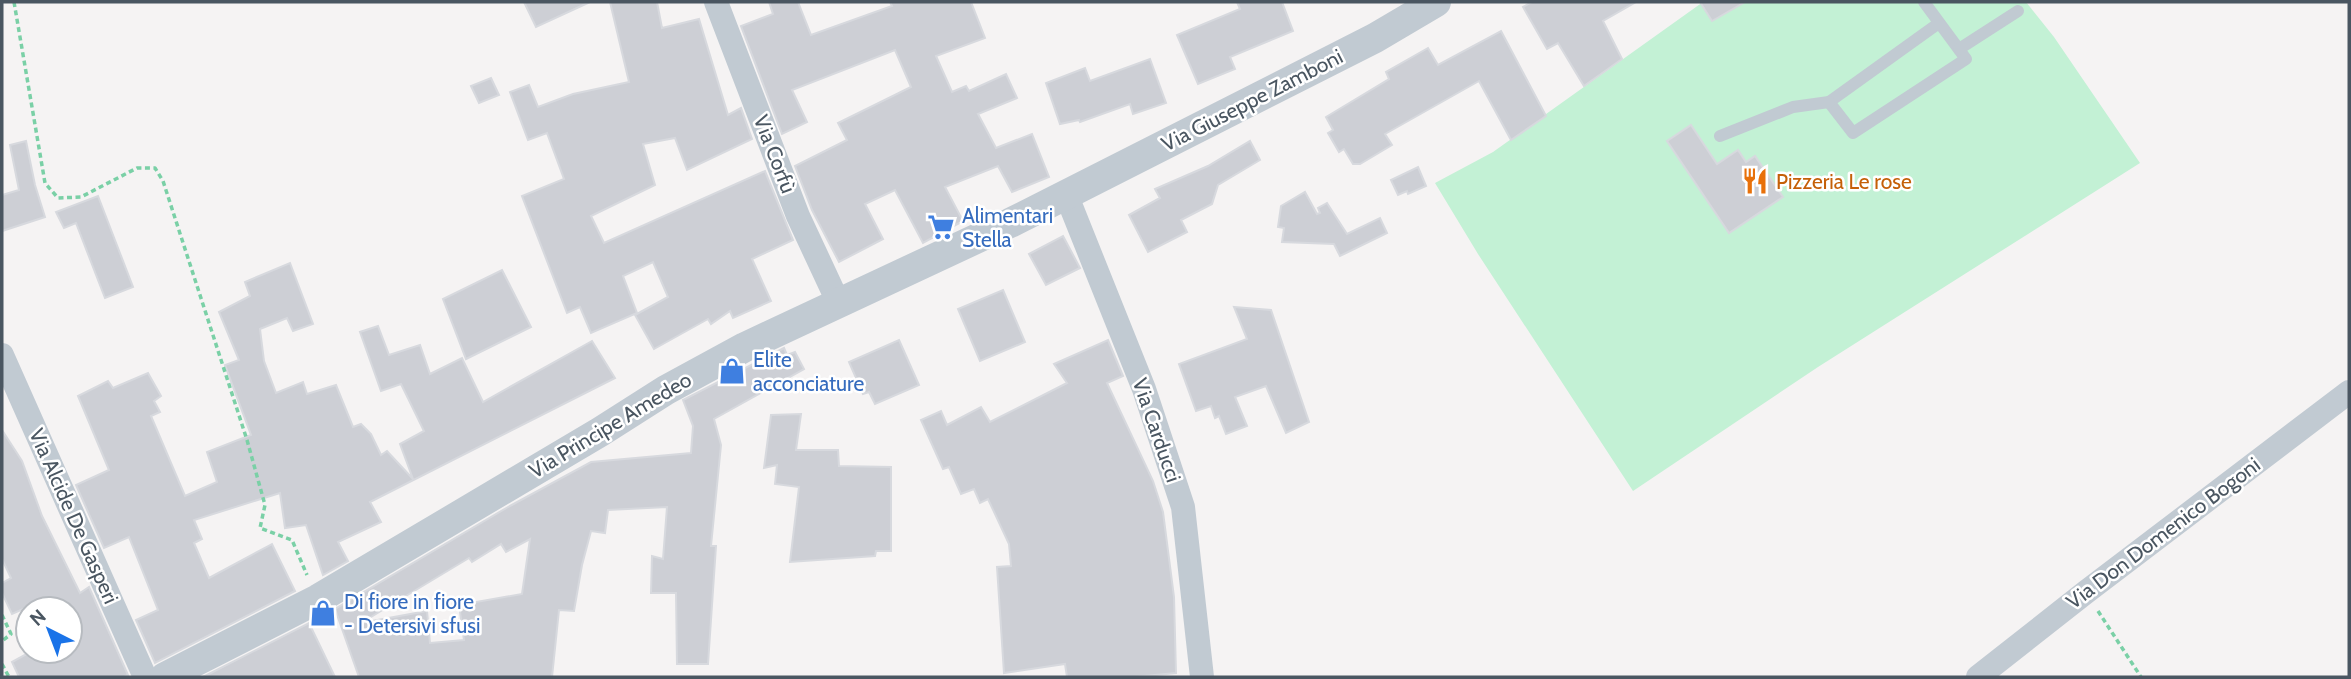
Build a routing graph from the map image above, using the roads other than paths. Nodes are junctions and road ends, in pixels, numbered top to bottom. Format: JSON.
{"nodes":[{"id":1,"x":716,"y":2,"type":"edge"},
{"id":2,"x":1436,"y":2,"type":"edge"},
{"id":3,"x":1924,"y":2,"type":"edge"},
{"id":4,"x":2018,"y":11,"type":"dead end"},
{"id":5,"x":1939,"y":23,"type":"junction"},
{"id":6,"x":1959,"y":49,"type":"junction"},
{"id":7,"x":1829,"y":102,"type":"junction"},
{"id":8,"x":1720,"y":136,"type":"dead end"},
{"id":9,"x":1066,"y":194,"type":"junction"},
{"id":10,"x":839,"y":304,"type":"junction"},
{"id":11,"x":2,"y":355,"type":"edge"},
{"id":12,"x":2349,"y":392,"type":"edge"},
{"id":13,"x":145,"y":677,"type":"edge"},
{"id":14,"x":165,"y":677,"type":"edge"},
{"id":15,"x":1202,"y":677,"type":"edge"},
{"id":16,"x":1978,"y":677,"type":"edge"}],
"edges":[{"from":1,"to":10,"type":"street","name":"Via Corfù"},
{"from":2,"to":9,"type":"street","name":"Via Giuseppe Zamboni"},
{"from":3,"to":5,"type":"lane"},
{"from":4,"to":6,"type":"lane"},
{"from":5,"to":6,"type":"lane"},
{"from":5,"to":7,"type":"lane"},
{"from":6,"to":7,"type":"lane"},
{"from":7,"to":8,"type":"lane"},
{"from":9,"to":10,"type":"street","name":"Via Principe Amedeo"},
{"from":9,"to":15,"type":"street","name":"Via Carducci"},
{"from":10,"to":14,"type":"street","name":"Via Principe Amedeo"},
{"from":11,"to":13,"type":"street","name":"Via Alcide De Gasperi"},
{"from":12,"to":16,"type":"street","name":"Via Don Domenico Bogoni"}]}
